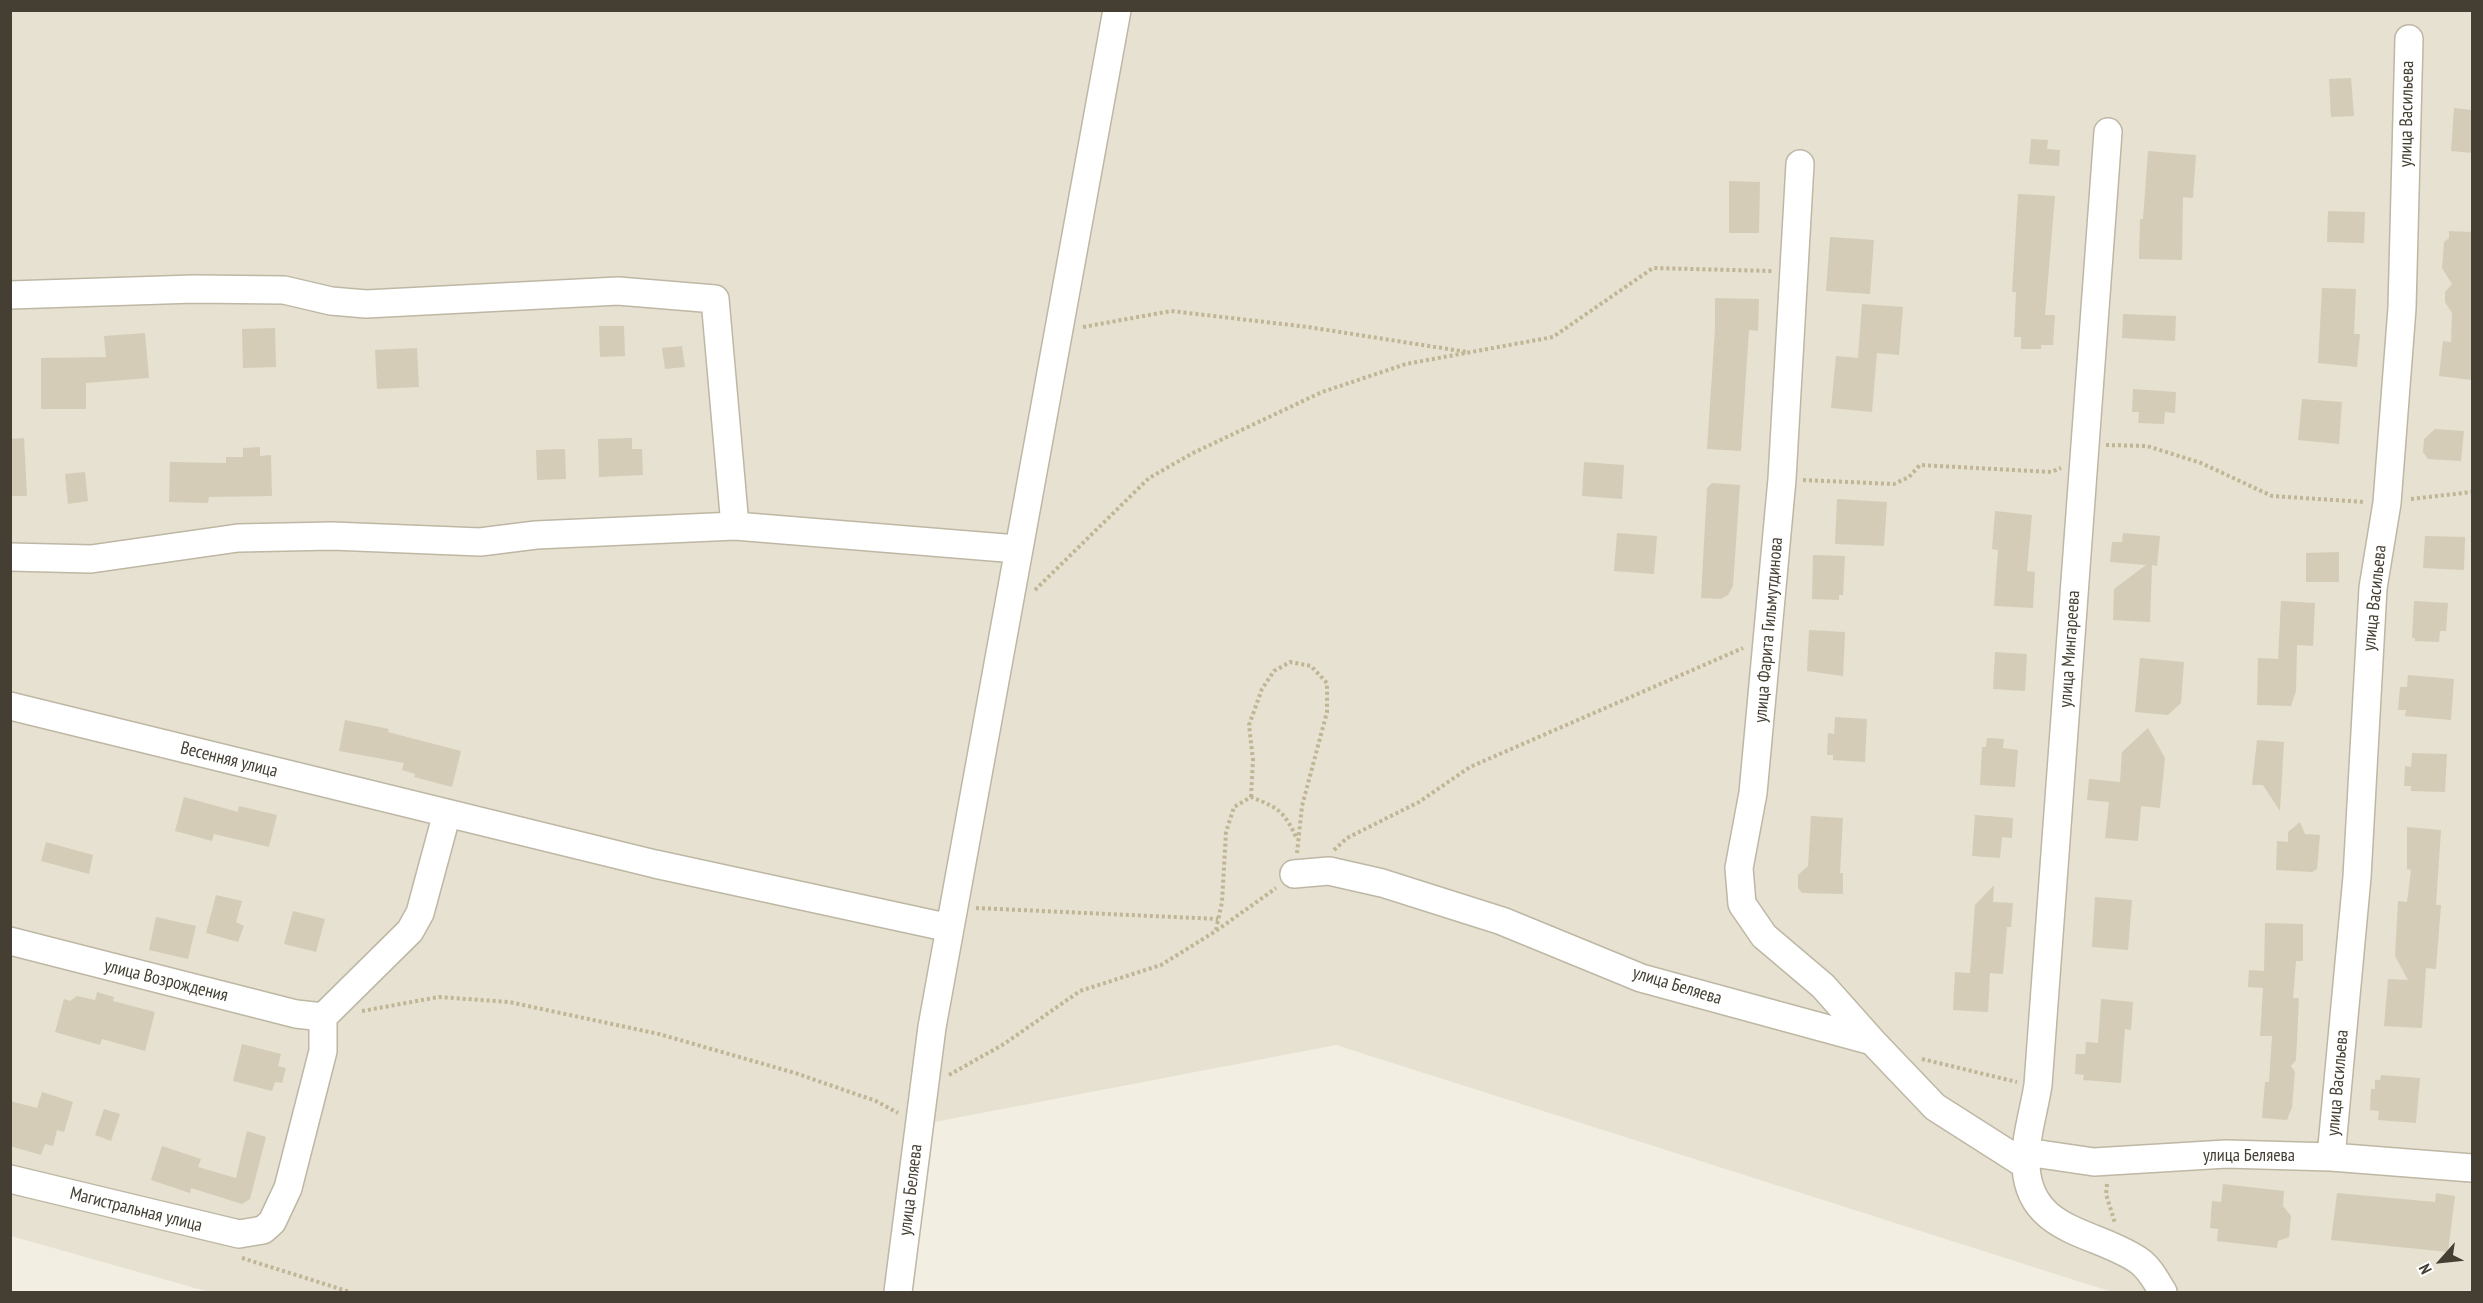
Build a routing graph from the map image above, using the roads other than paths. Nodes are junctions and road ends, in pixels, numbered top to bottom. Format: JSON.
{"nodes":[{"id":1,"x":1117,"y":10,"type":"edge"},
{"id":2,"x":2409,"y":39,"type":"dead end"},
{"id":3,"x":2108,"y":132,"type":"dead end"},
{"id":4,"x":1800,"y":164,"type":"dead end"},
{"id":5,"x":10,"y":295,"type":"edge"},
{"id":6,"x":735,"y":526,"type":"junction"},
{"id":7,"x":1017,"y":549,"type":"junction"},
{"id":8,"x":10,"y":556,"type":"edge"},
{"id":9,"x":10,"y":706,"type":"edge"},
{"id":10,"x":447,"y":813,"type":"junction"},
{"id":11,"x":1294,"y":874,"type":"road end"},
{"id":12,"x":952,"y":918,"type":"junction"},
{"id":13,"x":10,"y":941,"type":"edge"},
{"id":14,"x":323,"y":1017,"type":"junction"},
{"id":15,"x":1872,"y":1041,"type":"junction"},
{"id":16,"x":2331,"y":1157,"type":"junction"},
{"id":17,"x":2026,"y":1159,"type":"junction"},
{"id":18,"x":2472,"y":1168,"type":"edge"},
{"id":19,"x":10,"y":1179,"type":"edge"},
{"id":20,"x":898,"y":1293,"type":"edge"},
{"id":21,"x":2163,"y":1293,"type":"edge"}],
"edges":[{"from":1,"to":7,"type":"street","name":"улица Беляева"},
{"from":2,"to":16,"type":"street","name":"улица Васильева"},
{"from":3,"to":17,"type":"street","name":"улица Мингареева"},
{"from":4,"to":15,"type":"street","name":"улица Фарита Гильмутдинова"},
{"from":5,"to":6,"type":"street"},
{"from":6,"to":7,"type":"street"},
{"from":6,"to":8,"type":"street"},
{"from":7,"to":12,"type":"street","name":"улица Беляева"},
{"from":9,"to":10,"type":"street","name":"Весенняя улица"},
{"from":10,"to":12,"type":"street","name":"Весенняя улица"},
{"from":10,"to":14,"type":"street"},
{"from":11,"to":15,"type":"street","name":"улица Беляева"},
{"from":12,"to":20,"type":"street","name":"улица Беляева"},
{"from":13,"to":14,"type":"street","name":"улица Возрождения"},
{"from":14,"to":19,"type":"street","name":"Магистральная улица"},
{"from":15,"to":17,"type":"street","name":"улица Беляева"},
{"from":16,"to":17,"type":"street","name":"улица Беляева"},
{"from":16,"to":18,"type":"street","name":"улица Беляева"},
{"from":17,"to":21,"type":"street"}]}
